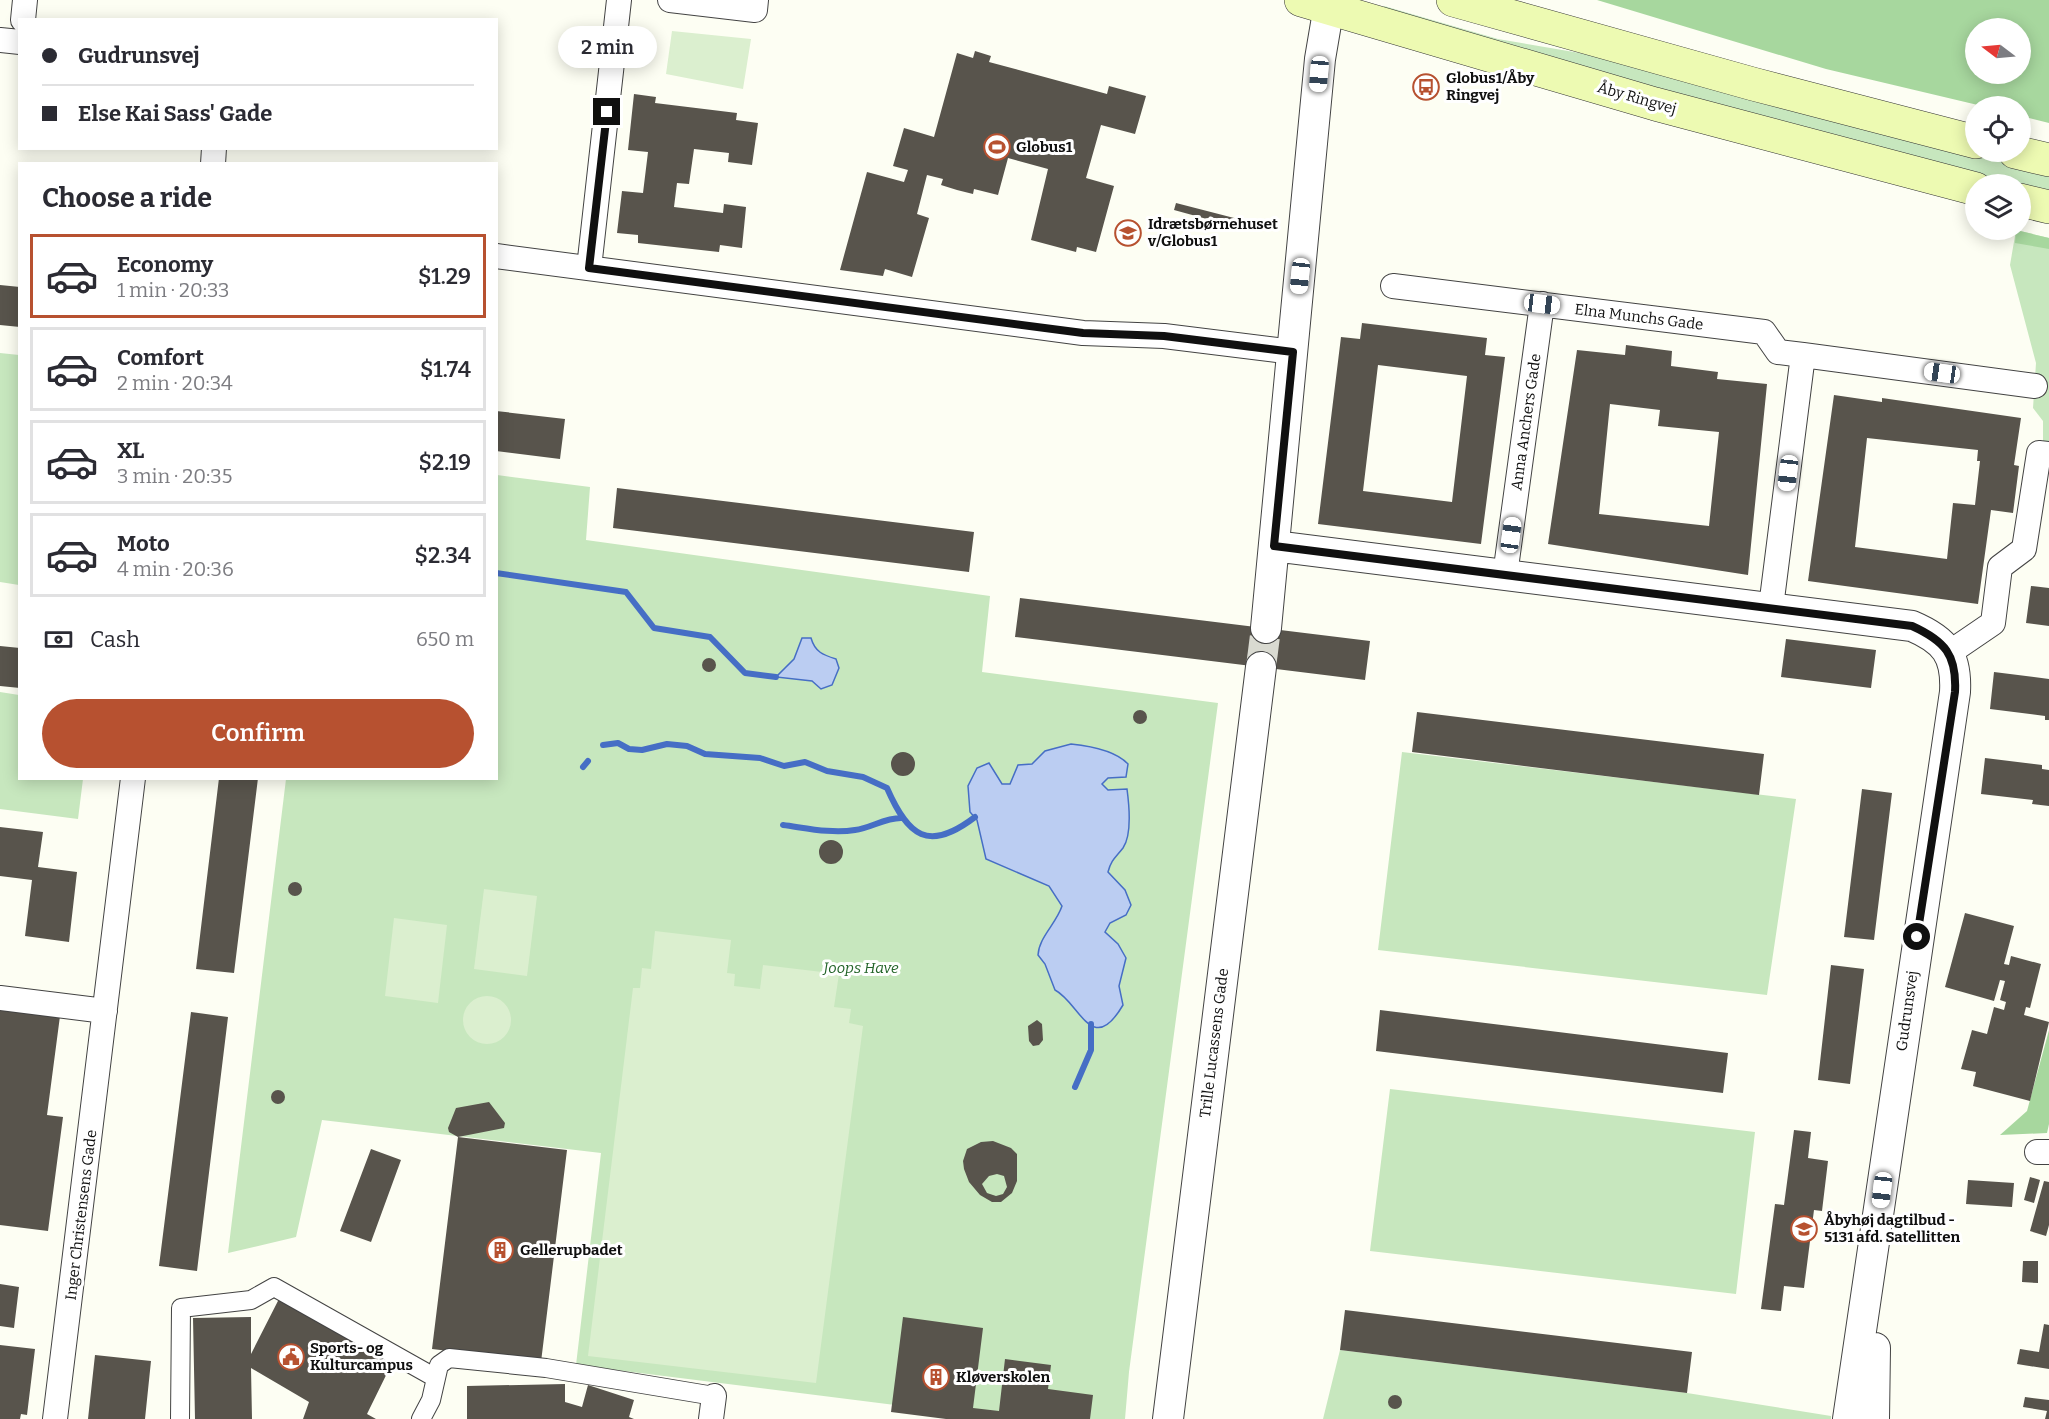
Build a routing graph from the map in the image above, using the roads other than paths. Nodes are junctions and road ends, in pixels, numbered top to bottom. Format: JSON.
{"nodes":[{"id":1,"x":25,"y":0,"type":"edge"},
{"id":2,"x":620,"y":0,"type":"edge"},
{"id":3,"x":670,"y":0,"type":"edge"},
{"id":4,"x":756,"y":0,"type":"edge"},
{"id":5,"x":1453,"y":0,"type":"edge"},
{"id":6,"x":1320,"y":3,"type":"edge"},
{"id":7,"x":23,"y":18,"type":"edge"},
{"id":8,"x":0,"y":40,"type":"edge"},
{"id":9,"x":18,"y":42,"type":"edge"},
{"id":10,"x":1965,"y":139,"type":"edge"},
{"id":11,"x":2031,"y":156,"type":"edge"},
{"id":12,"x":2049,"y":160,"type":"edge"},
{"id":13,"x":1965,"y":186,"type":"edge"},
{"id":14,"x":2031,"y":203,"type":"edge"},
{"id":15,"x":2049,"y":207,"type":"edge"},
{"id":16,"x":498,"y":256,"type":"edge"},
{"id":17,"x":589,"y":268,"type":"junction"},
{"id":18,"x":1393,"y":286,"type":"dead end"},
{"id":19,"x":1542,"y":304,"type":"junction"},
{"id":20,"x":1293,"y":352,"type":"junction"},
{"id":21,"x":1803,"y":355,"type":"junction"},
{"id":22,"x":2035,"y":386,"type":"dead end"},
{"id":23,"x":2049,"y":454,"type":"edge"},
{"id":24,"x":1274,"y":546,"type":"junction"},
{"id":25,"x":1505,"y":574,"type":"junction"},
{"id":26,"x":1771,"y":607,"type":"junction"},
{"id":27,"x":1266,"y":628,"type":"tunnel mouth"},
{"id":28,"x":1949,"y":653,"type":"junction"},
{"id":29,"x":1262,"y":667,"type":"tunnel mouth"},
{"id":30,"x":133,"y":780,"type":"edge"},
{"id":31,"x":0,"y":998,"type":"edge"},
{"id":32,"x":105,"y":1011,"type":"junction"},
{"id":33,"x":1877,"y":1234,"type":"junction"},
{"id":34,"x":434,"y":1377,"type":"junction"},
{"id":35,"x":712,"y":1408,"type":"edge"},
{"id":36,"x":55,"y":1419,"type":"edge"},
{"id":37,"x":180,"y":1419,"type":"edge"},
{"id":38,"x":421,"y":1419,"type":"edge"},
{"id":39,"x":1168,"y":1419,"type":"edge"},
{"id":40,"x":1848,"y":1419,"type":"edge"},
{"id":41,"x":1874,"y":1419,"type":"edge"}],
"edges":[{"from":1,"to":7,"type":"street"},
{"from":2,"to":17,"type":"street"},
{"from":3,"to":4,"type":"street"},
{"from":5,"to":10,"type":"main road"},
{"from":6,"to":13,"type":"main road","name":"Åby Ringvej"},
{"from":6,"to":20,"type":"street"},
{"from":8,"to":9,"type":"street"},
{"from":11,"to":12,"type":"main road"},
{"from":14,"to":15,"type":"main road"},
{"from":16,"to":17,"type":"street"},
{"from":17,"to":20,"type":"street"},
{"from":18,"to":19,"type":"street","name":"Elna Munchs Gade"},
{"from":19,"to":21,"type":"street","name":"Elna Munchs Gade"},
{"from":19,"to":25,"type":"street","name":"Anna Anchers Gade"},
{"from":20,"to":24,"type":"street"},
{"from":21,"to":22,"type":"street","name":"Elna Munchs Gade"},
{"from":21,"to":26,"type":"street"},
{"from":23,"to":28,"type":"street"},
{"from":24,"to":25,"type":"street"},
{"from":24,"to":27,"type":"street"},
{"from":25,"to":26,"type":"street"},
{"from":26,"to":28,"type":"street"},
{"from":28,"to":33,"type":"street","name":"Gudrunsvej"},
{"from":29,"to":39,"type":"street","name":"Trille Lucassens Gade"},
{"from":30,"to":32,"type":"street","name":"Inger Christensens Gade"},
{"from":31,"to":32,"type":"street"},
{"from":32,"to":36,"type":"street","name":"Inger Christensens Gade"},
{"from":33,"to":40,"type":"street","name":"Gudrunsvej"},
{"from":33,"to":41,"type":"street","name":"Gudrunsvej"},
{"from":34,"to":35,"type":"street"},
{"from":34,"to":37,"type":"street"},
{"from":34,"to":38,"type":"street"}]}
